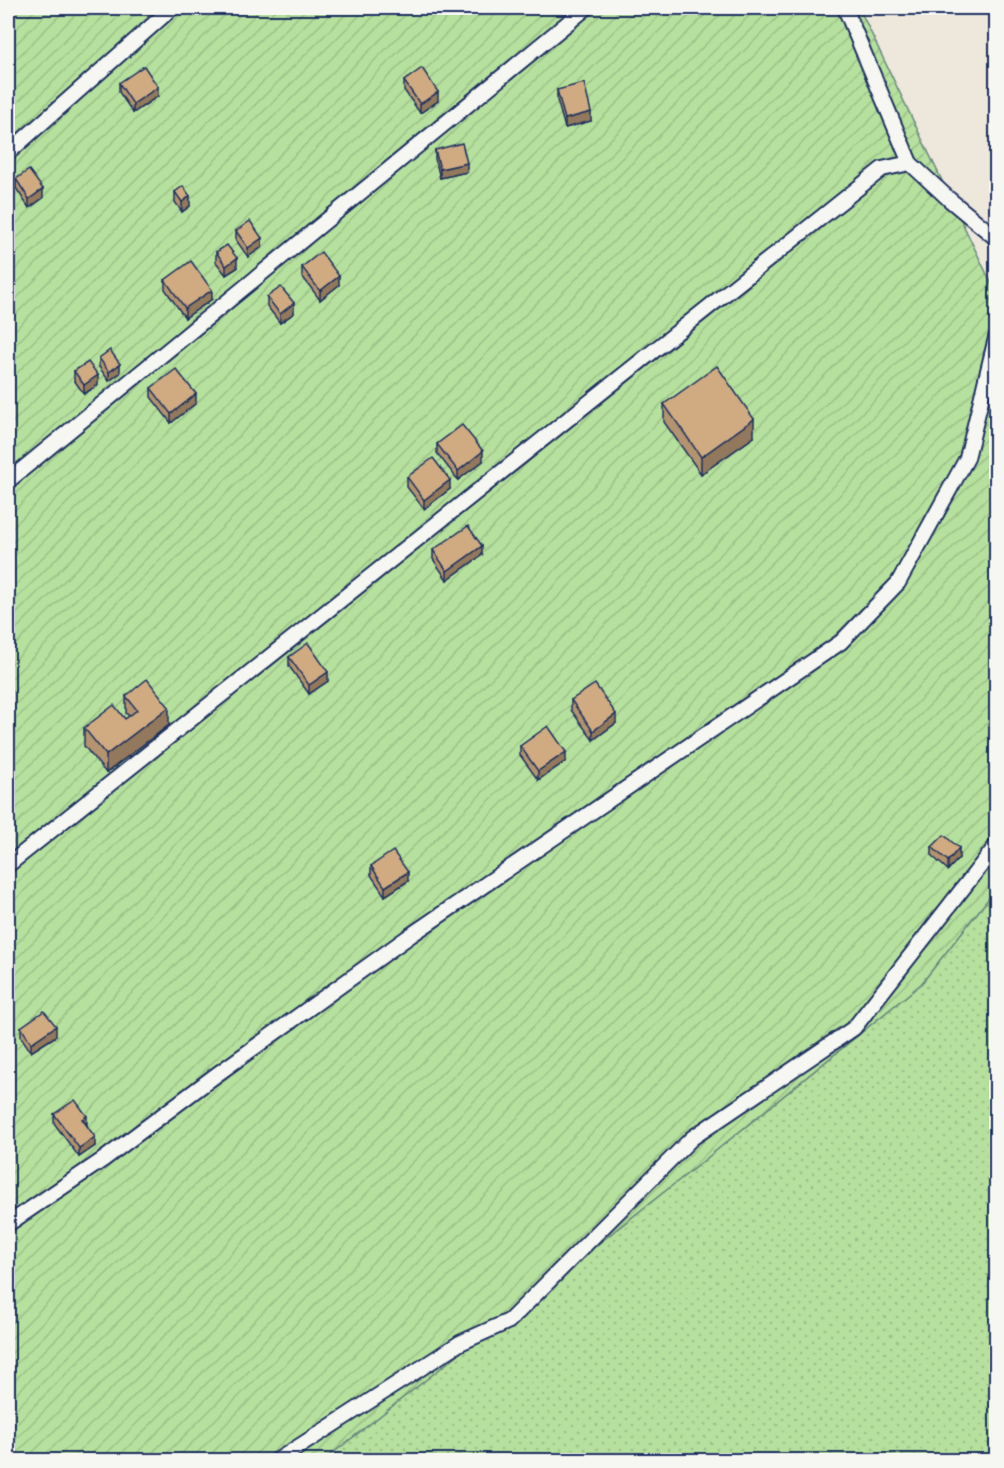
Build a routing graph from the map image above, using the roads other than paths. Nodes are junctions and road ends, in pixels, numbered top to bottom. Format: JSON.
{"nodes":[{"id":1,"x":172,"y":8,"type":"edge"},
{"id":2,"x":586,"y":8,"type":"edge"},
{"id":3,"x":845,"y":8,"type":"edge"},
{"id":4,"x":8,"y":153,"type":"edge"},
{"id":5,"x":910,"y":163,"type":"junction"},
{"id":6,"x":996,"y":238,"type":"edge"},
{"id":7,"x":996,"y":338,"type":"edge"},
{"id":8,"x":986,"y":379,"type":"junction"},
{"id":9,"x":996,"y":391,"type":"edge"},
{"id":10,"x":8,"y":481,"type":"edge"},
{"id":11,"x":996,"y":846,"type":"edge"},
{"id":12,"x":8,"y":865,"type":"edge"},
{"id":13,"x":8,"y":1224,"type":"edge"},
{"id":14,"x":278,"y":1461,"type":"edge"}],
"edges":[{"from":1,"to":4,"type":"lane"},
{"from":2,"to":10,"type":"lane"},
{"from":3,"to":5,"type":"lane"},
{"from":5,"to":6,"type":"lane"},
{"from":5,"to":12,"type":"lane"},
{"from":7,"to":8,"type":"lane"},
{"from":8,"to":9,"type":"lane"},
{"from":8,"to":13,"type":"lane"},
{"from":11,"to":14,"type":"lane"}]}
